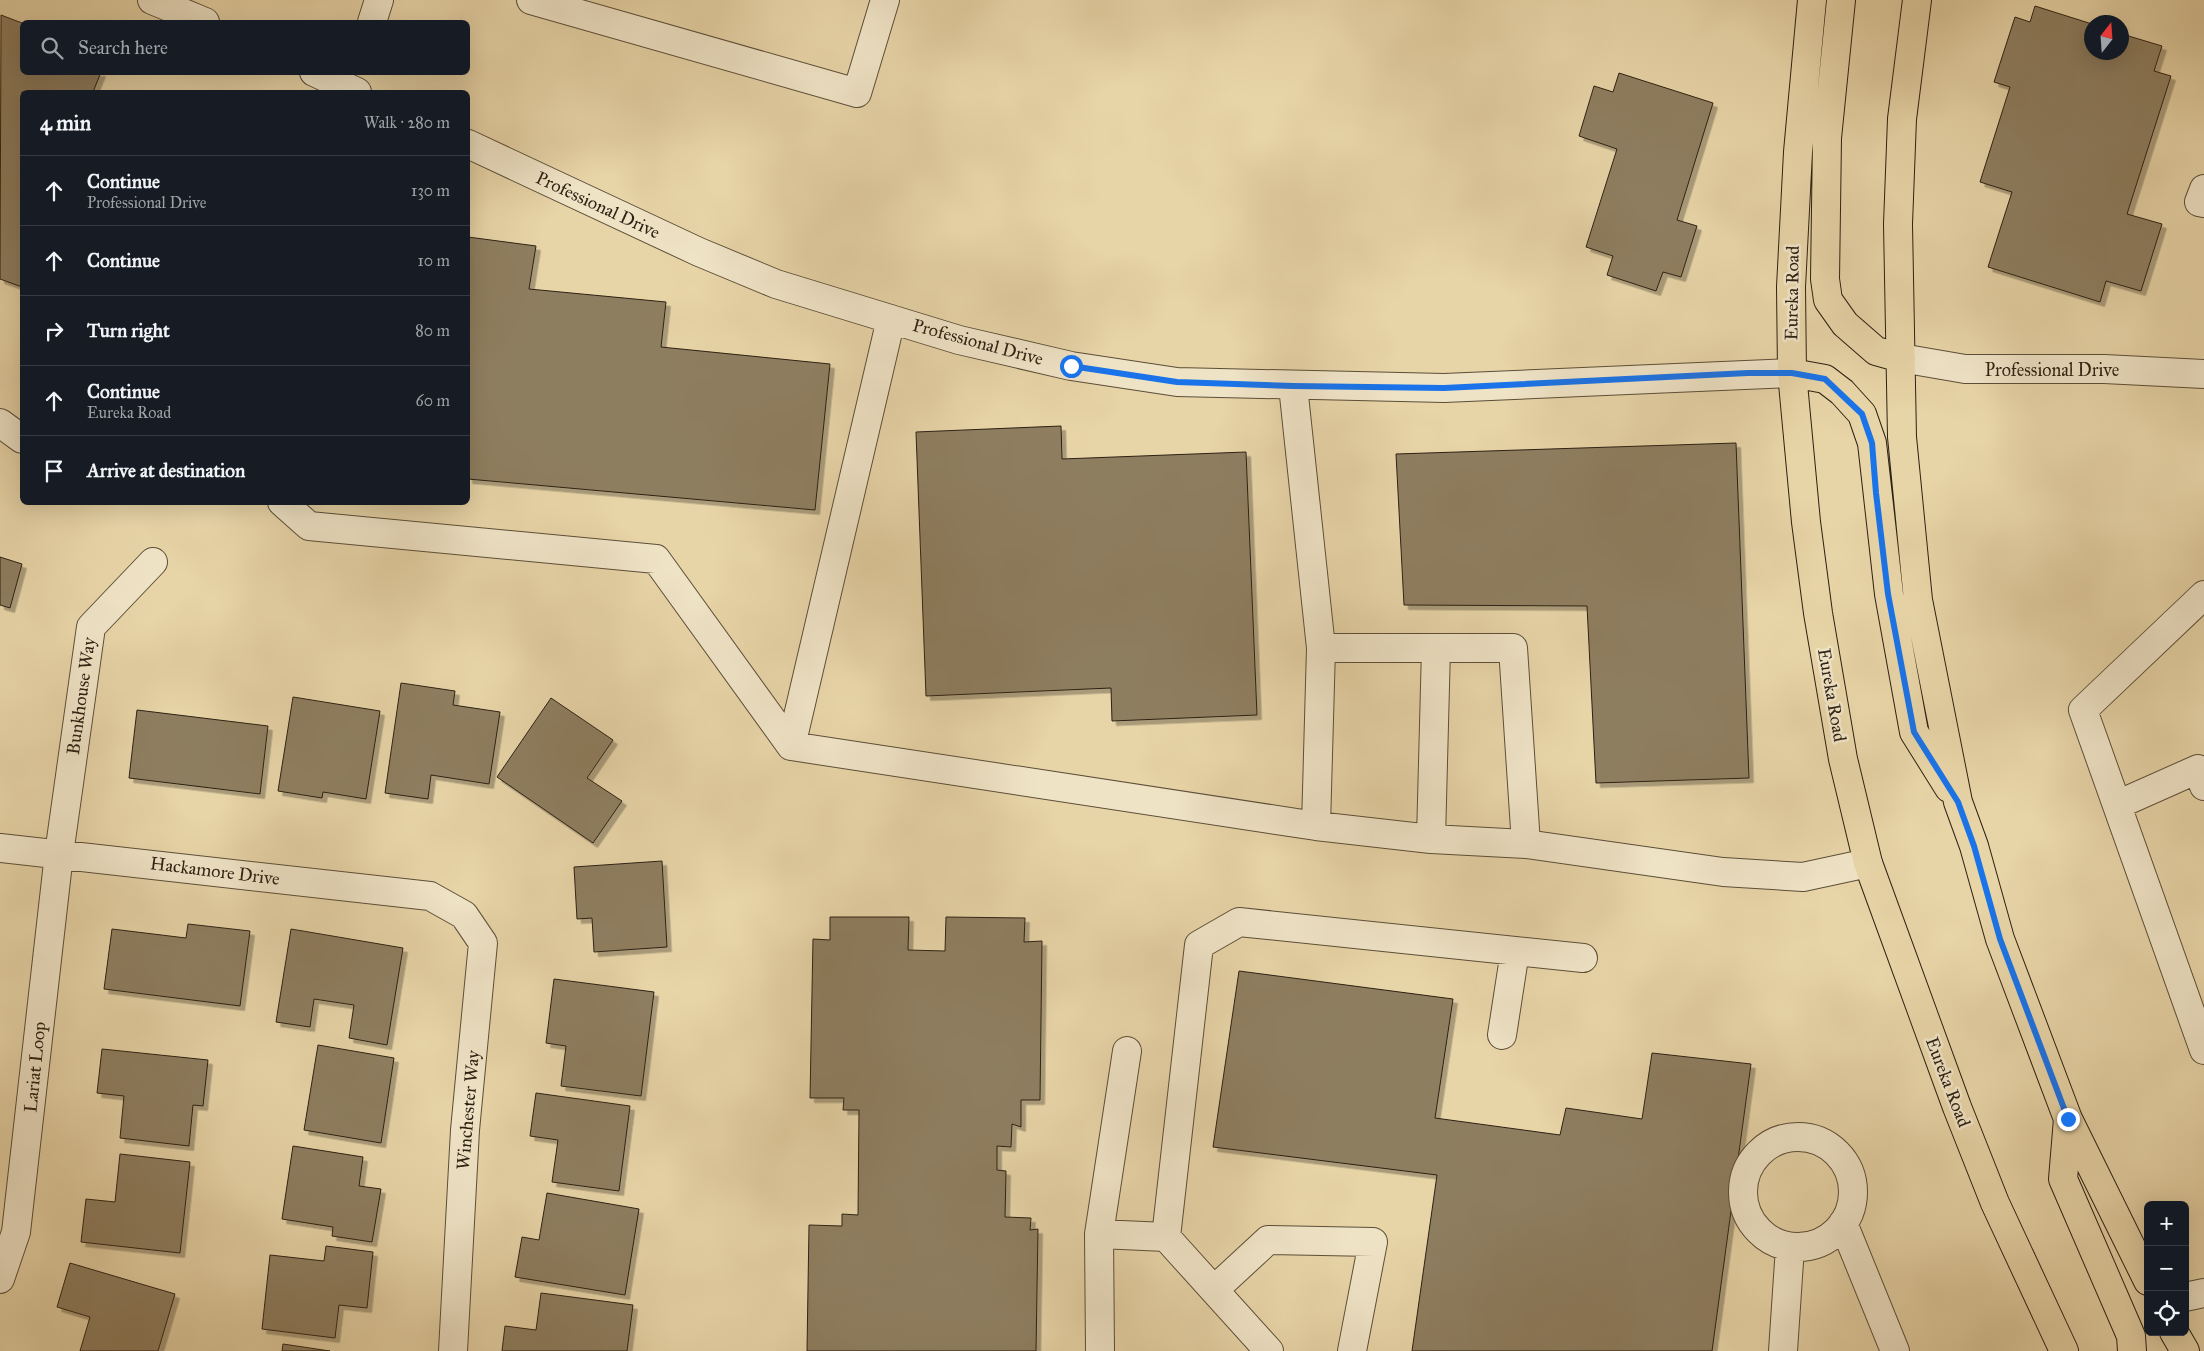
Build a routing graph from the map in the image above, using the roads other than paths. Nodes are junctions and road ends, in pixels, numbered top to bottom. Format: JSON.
{"nodes":[{"id":1,"x":152,"y":0,"type":"edge"},
{"id":2,"x":379,"y":0,"type":"edge"},
{"id":3,"x":531,"y":0,"type":"edge"},
{"id":4,"x":885,"y":0,"type":"edge"},
{"id":5,"x":1812,"y":0,"type":"edge"},
{"id":6,"x":1841,"y":0,"type":"edge"},
{"id":7,"x":1916,"y":0,"type":"edge"},
{"id":8,"x":584,"y":7,"type":"edge"},
{"id":9,"x":200,"y":20,"type":"edge"},
{"id":10,"x":373,"y":20,"type":"edge"},
{"id":11,"x":322,"y":75,"type":"edge"},
{"id":12,"x":354,"y":87,"type":"edge"},
{"id":13,"x":470,"y":145,"type":"edge"},
{"id":14,"x":2204,"y":189,"type":"edge"},
{"id":15,"x":2204,"y":203,"type":"edge"},
{"id":16,"x":891,"y":319,"type":"junction"},
{"id":17,"x":1901,"y":358,"type":"junction"},
{"id":18,"x":1792,"y":373,"type":"junction"},
{"id":19,"x":2204,"y":374,"type":"edge"},
{"id":20,"x":1293,"y":386,"type":"junction"},
{"id":21,"x":0,"y":423,"type":"edge"},
{"id":22,"x":20,"y":438,"type":"edge"},
{"id":23,"x":285,"y":505,"type":"edge"},
{"id":24,"x":153,"y":562,"type":"dead end"},
{"id":25,"x":2204,"y":595,"type":"edge"},
{"id":26,"x":1322,"y":648,"type":"junction"},
{"id":27,"x":1436,"y":648,"type":"junction"},
{"id":28,"x":790,"y":746,"type":"junction"},
{"id":29,"x":2202,"y":773,"type":"edge"},
{"id":30,"x":1958,"y":802,"type":"junction"},
{"id":31,"x":2116,"y":805,"type":"junction"},
{"id":32,"x":1316,"y":826,"type":"junction"},
{"id":33,"x":1432,"y":840,"type":"junction"},
{"id":34,"x":1526,"y":844,"type":"junction"},
{"id":35,"x":0,"y":848,"type":"edge"},
{"id":36,"x":60,"y":854,"type":"junction"},
{"id":37,"x":1868,"y":863,"type":"junction"},
{"id":38,"x":430,"y":896,"type":"joint"},
{"id":39,"x":1515,"y":951,"type":"junction"},
{"id":40,"x":1584,"y":958,"type":"dead end"},
{"id":41,"x":1502,"y":1036,"type":"dead end"},
{"id":42,"x":2204,"y":1050,"type":"edge"},
{"id":43,"x":1127,"y":1051,"type":"dead end"},
{"id":44,"x":2068,"y":1119,"type":"junction"},
{"id":45,"x":1843,"y":1223,"type":"junction"},
{"id":46,"x":1099,"y":1234,"type":"junction"},
{"id":47,"x":1166,"y":1237,"type":"junction"},
{"id":48,"x":1790,"y":1246,"type":"junction"},
{"id":49,"x":2144,"y":1273,"type":"edge"},
{"id":50,"x":0,"y":1279,"type":"edge"},
{"id":51,"x":1214,"y":1290,"type":"junction"},
{"id":52,"x":2204,"y":1292,"type":"edge"},
{"id":53,"x":2189,"y":1296,"type":"edge"},
{"id":54,"x":2176,"y":1336,"type":"edge"},
{"id":55,"x":454,"y":1351,"type":"edge"},
{"id":56,"x":1100,"y":1351,"type":"edge"},
{"id":57,"x":1269,"y":1351,"type":"edge"},
{"id":58,"x":1352,"y":1351,"type":"edge"},
{"id":59,"x":1783,"y":1351,"type":"edge"},
{"id":60,"x":1895,"y":1351,"type":"edge"},
{"id":61,"x":2064,"y":1351,"type":"edge"},
{"id":62,"x":2132,"y":1351,"type":"edge"},
{"id":63,"x":2185,"y":1351,"type":"edge"}],
"edges":[{"from":1,"to":9,"type":"street"},
{"from":2,"to":10,"type":"street"},
{"from":3,"to":8,"type":"street"},
{"from":4,"to":8,"type":"street"},
{"from":5,"to":18,"type":"main road","name":"Eureka Road"},
{"from":6,"to":17,"type":"main road"},
{"from":7,"to":17,"type":"main road"},
{"from":11,"to":12,"type":"street"},
{"from":13,"to":16,"type":"street","name":"Professional Drive"},
{"from":14,"to":15,"type":"street"},
{"from":16,"to":20,"type":"street","name":"Professional Drive"},
{"from":16,"to":28,"type":"street"},
{"from":17,"to":19,"type":"street","name":"Professional Drive"},
{"from":17,"to":30,"type":"main road"},
{"from":18,"to":20,"type":"street","name":"Professional Drive"},
{"from":18,"to":30,"type":"main road"},
{"from":18,"to":37,"type":"main road","name":"Eureka Road"},
{"from":20,"to":26,"type":"street"},
{"from":21,"to":22,"type":"street"},
{"from":23,"to":28,"type":"street"},
{"from":24,"to":36,"type":"street","name":"Bunkhouse Way"},
{"from":25,"to":31,"type":"street"},
{"from":26,"to":27,"type":"street"},
{"from":26,"to":32,"type":"street"},
{"from":27,"to":33,"type":"street"},
{"from":27,"to":34,"type":"street"},
{"from":28,"to":32,"type":"street"},
{"from":29,"to":31,"type":"street"},
{"from":30,"to":44,"type":"main road"},
{"from":31,"to":42,"type":"street"},
{"from":32,"to":33,"type":"street"},
{"from":33,"to":34,"type":"street"},
{"from":34,"to":37,"type":"street"},
{"from":35,"to":36,"type":"street","name":"Hackamore Drive"},
{"from":36,"to":38,"type":"street","name":"Hackamore Drive"},
{"from":36,"to":50,"type":"street","name":"Lariat Loop"},
{"from":37,"to":61,"type":"main road","name":"Eureka Road"},
{"from":38,"to":55,"type":"street","name":"Winchester Way"},
{"from":39,"to":40,"type":"street"},
{"from":39,"to":41,"type":"street"},
{"from":39,"to":47,"type":"street"},
{"from":43,"to":46,"type":"street"},
{"from":44,"to":49,"type":"main road"},
{"from":44,"to":62,"type":"main road"},
{"from":45,"to":48,"type":"street"},
{"from":45,"to":48,"type":"street"},
{"from":45,"to":60,"type":"street"},
{"from":46,"to":47,"type":"street"},
{"from":46,"to":56,"type":"street"},
{"from":47,"to":51,"type":"street"},
{"from":48,"to":59,"type":"street"},
{"from":51,"to":57,"type":"street"},
{"from":51,"to":58,"type":"street"},
{"from":52,"to":53,"type":"street"},
{"from":54,"to":63,"type":"main road"}]}
